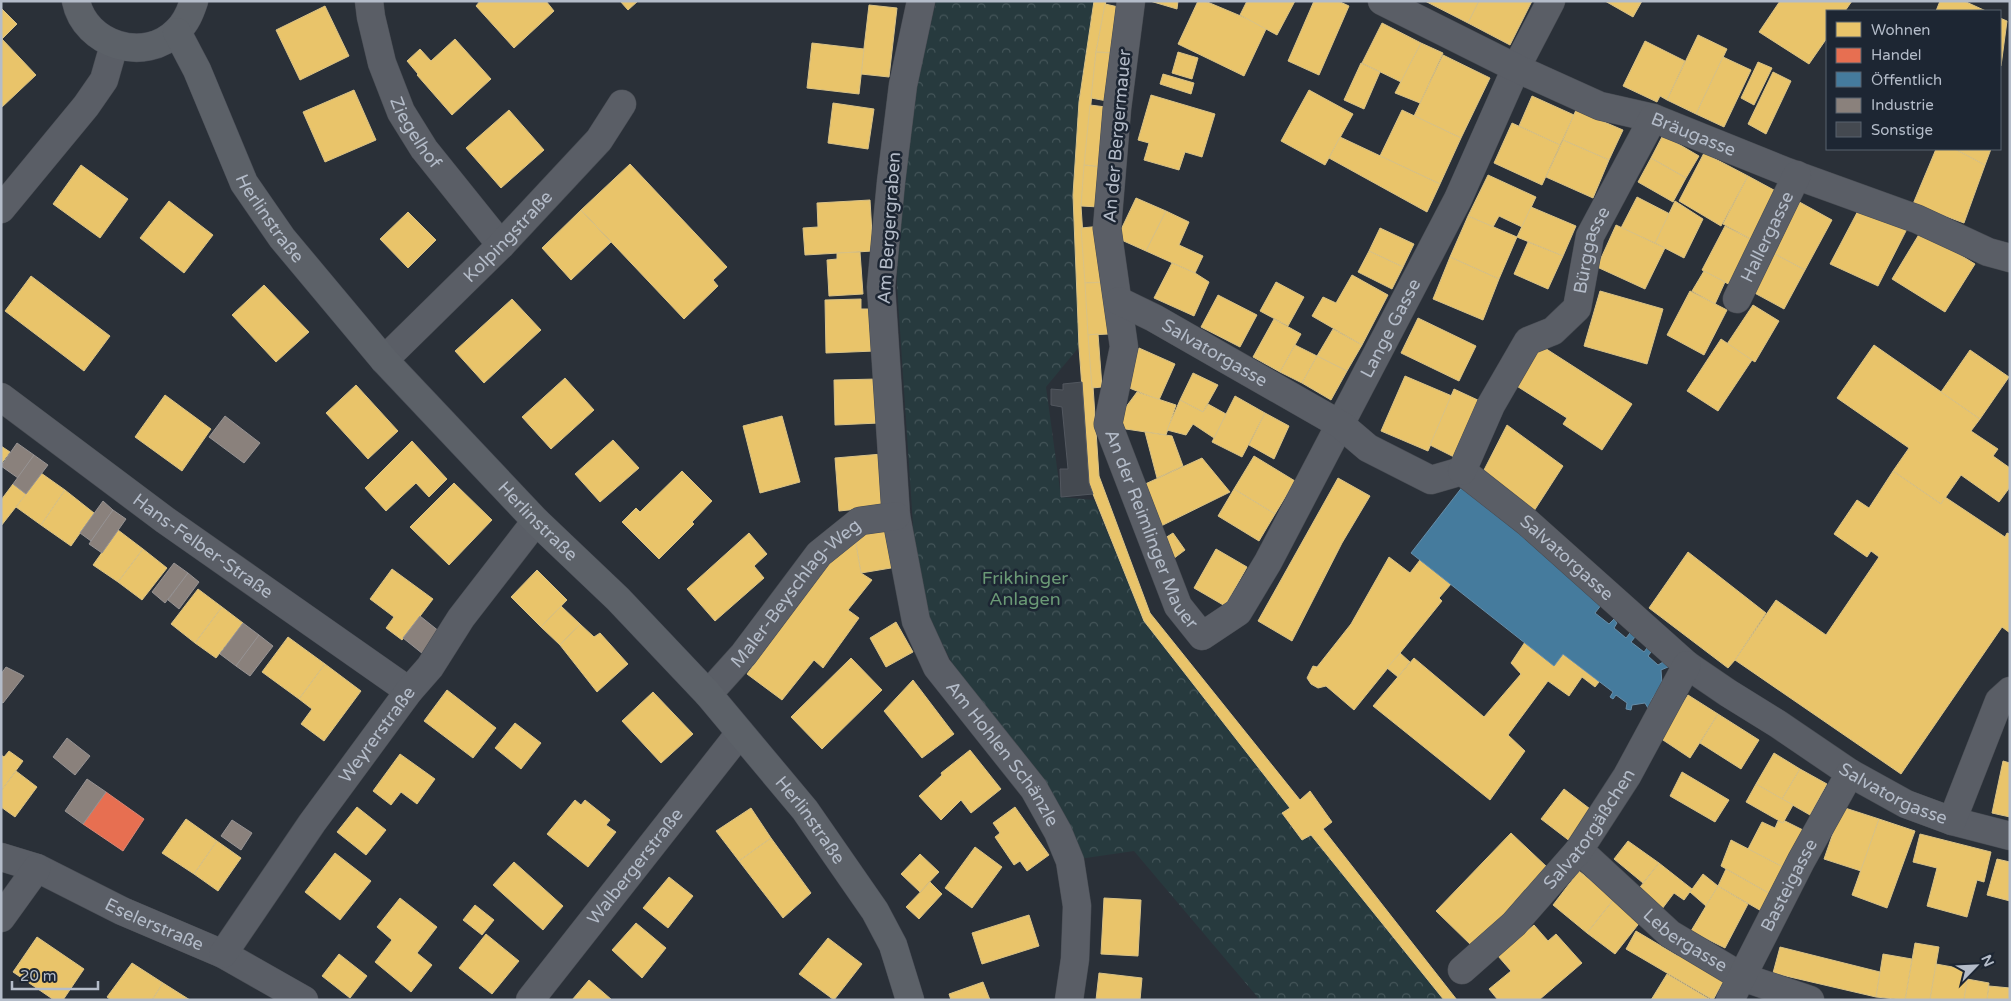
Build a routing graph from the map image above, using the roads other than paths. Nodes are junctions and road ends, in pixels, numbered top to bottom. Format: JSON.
{"nodes":[{"id":1,"x":76,"y":1,"type":"edge"},
{"id":2,"x":194,"y":1,"type":"edge"},
{"id":3,"x":369,"y":1,"type":"edge"},
{"id":4,"x":921,"y":1,"type":"edge"},
{"id":5,"x":1131,"y":1,"type":"edge"},
{"id":6,"x":1382,"y":1,"type":"edge"},
{"id":7,"x":1551,"y":1,"type":"edge"},
{"id":8,"x":177,"y":32,"type":"junction"},
{"id":9,"x":114,"y":45,"type":"junction"},
{"id":10,"x":1516,"y":68,"type":"junction"},
{"id":11,"x":622,"y":104,"type":"dead end"},
{"id":12,"x":1653,"y":118,"type":"junction"},
{"id":13,"x":1797,"y":175,"type":"junction"},
{"id":14,"x":2,"y":203,"type":"edge"},
{"id":15,"x":500,"y":245,"type":"junction"},
{"id":16,"x":2010,"y":258,"type":"edge"},
{"id":17,"x":1737,"y":299,"type":"dead end"},
{"id":18,"x":1119,"y":301,"type":"junction"},
{"id":19,"x":384,"y":360,"type":"junction"},
{"id":20,"x":1,"y":397,"type":"edge"},
{"id":21,"x":1341,"y":425,"type":"junction"},
{"id":22,"x":1462,"y":472,"type":"junction"},
{"id":23,"x":896,"y":516,"type":"junction"},
{"id":24,"x":536,"y":521,"type":"junction"},
{"id":25,"x":1202,"y":636,"type":"joint"},
{"id":26,"x":1687,"y":665,"type":"junction"},
{"id":27,"x":409,"y":691,"type":"junction"},
{"id":28,"x":2010,"y":691,"type":"edge"},
{"id":29,"x":708,"y":694,"type":"junction"},
{"id":30,"x":740,"y":734,"type":"junction"},
{"id":31,"x":1850,"y":773,"type":"junction"},
{"id":32,"x":1952,"y":821,"type":"junction"},
{"id":33,"x":2010,"y":836,"type":"edge"},
{"id":34,"x":1579,"y":850,"type":"junction"},
{"id":35,"x":1,"y":857,"type":"edge"},
{"id":36,"x":37,"y":868,"type":"junction"},
{"id":37,"x":1,"y":918,"type":"edge"},
{"id":38,"x":223,"y":954,"type":"junction"},
{"id":39,"x":1462,"y":970,"type":"dead end"},
{"id":40,"x":1736,"y":988,"type":"edge"},
{"id":41,"x":304,"y":1000,"type":"edge"},
{"id":42,"x":530,"y":1000,"type":"edge"},
{"id":43,"x":910,"y":1000,"type":"edge"},
{"id":44,"x":1069,"y":1000,"type":"edge"},
{"id":45,"x":1810,"y":1000,"type":"edge"}],
"edges":[{"from":1,"to":9,"type":"main road"},
{"from":2,"to":8,"type":"main road"},
{"from":3,"to":15,"type":"street","name":"Ziegelhof"},
{"from":4,"to":23,"type":"street","name":"Am Bergergraben"},
{"from":5,"to":18,"type":"street","name":"An der Bergermauer"},
{"from":6,"to":10,"type":"street","name":"Bräugasse"},
{"from":7,"to":10,"type":"street","name":"Lange Gasse"},
{"from":8,"to":9,"type":"main road"},
{"from":8,"to":19,"type":"main road","name":"Herlinstraße"},
{"from":9,"to":14,"type":"street"},
{"from":10,"to":12,"type":"street","name":"Bräugasse"},
{"from":10,"to":21,"type":"street","name":"Lange Gasse"},
{"from":11,"to":15,"type":"street","name":"Kolpingstraße"},
{"from":12,"to":13,"type":"street","name":"Bräugasse"},
{"from":12,"to":22,"type":"street","name":"Bürggasse"},
{"from":13,"to":16,"type":"street","name":"Bräugasse"},
{"from":13,"to":17,"type":"street","name":"Hallergasse"},
{"from":15,"to":19,"type":"street","name":"Kolpingstraße"},
{"from":18,"to":21,"type":"street","name":"Salvatorgasse"},
{"from":18,"to":25,"type":"street","name":"An der Reimlinger Mauer"},
{"from":19,"to":24,"type":"main road","name":"Herlinstraße"},
{"from":20,"to":27,"type":"street","name":"Hans-Felber-Straße"},
{"from":21,"to":22,"type":"street","name":"Salvatorgasse"},
{"from":21,"to":25,"type":"street","name":"Lange Gasse"},
{"from":22,"to":26,"type":"street","name":"Salvatorgasse"},
{"from":23,"to":29,"type":"street","name":"Maler-Beyschlag-Weg"},
{"from":23,"to":44,"type":"street","name":"Am Hohlen Schänzle"},
{"from":24,"to":27,"type":"street","name":"Weyrerstraße"},
{"from":24,"to":29,"type":"main road","name":"Herlinstraße"},
{"from":26,"to":31,"type":"street","name":"Salvatorgasse"},
{"from":26,"to":34,"type":"street","name":"Salvatorgäßchen"},
{"from":27,"to":38,"type":"street","name":"Weyrerstraße"},
{"from":28,"to":32,"type":"street"},
{"from":29,"to":30,"type":"main road","name":"Herlinstraße"},
{"from":30,"to":42,"type":"street","name":"Walbergerstraße"},
{"from":30,"to":43,"type":"main road","name":"Herlinstraße"},
{"from":31,"to":32,"type":"street","name":"Salvatorgasse"},
{"from":31,"to":40,"type":"street","name":"Basteigasse"},
{"from":32,"to":33,"type":"street","name":"Salvatorgasse"},
{"from":34,"to":39,"type":"street","name":"Salvatorgäßchen"},
{"from":34,"to":40,"type":"street","name":"Lebergasse"},
{"from":35,"to":36,"type":"street","name":"Eselerstraße"},
{"from":36,"to":37,"type":"street"},
{"from":36,"to":38,"type":"street","name":"Eselerstraße"},
{"from":38,"to":41,"type":"street","name":"Eselerstraße"},
{"from":40,"to":45,"type":"street","name":"Lebergasse"}]}
